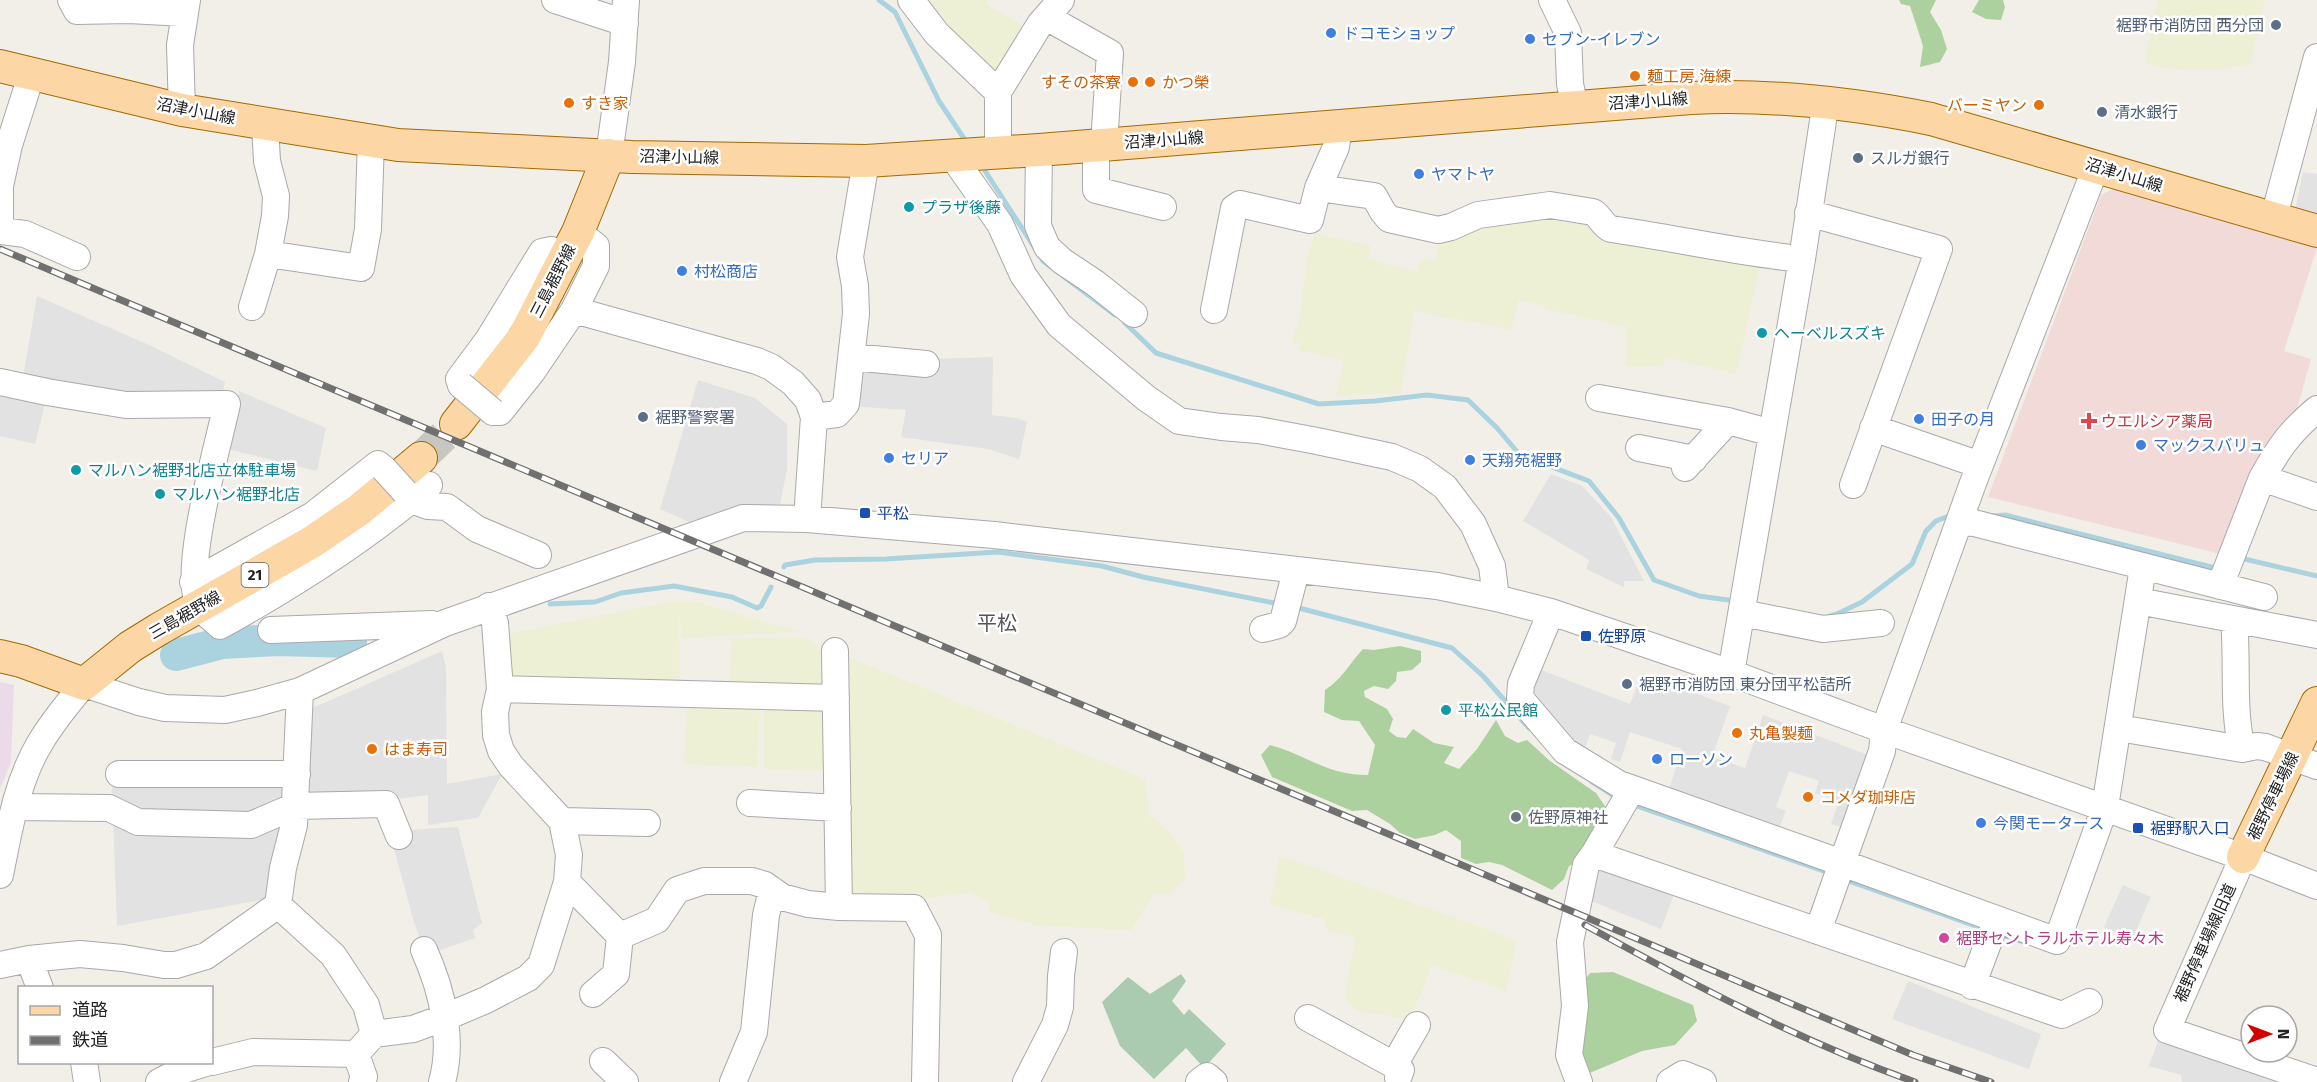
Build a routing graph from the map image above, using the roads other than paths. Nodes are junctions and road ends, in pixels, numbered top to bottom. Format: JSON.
{"nodes":[{"id":1,"x":71,"y":0,"type":"edge"},
{"id":2,"x":555,"y":0,"type":"edge"},
{"id":3,"x":911,"y":0,"type":"edge"},
{"id":4,"x":1552,"y":0,"type":"edge"},
{"id":5,"x":185,"y":7,"type":"edge"},
{"id":6,"x":1054,"y":9,"type":"edge"},
{"id":7,"x":626,"y":11,"type":"edge"},
{"id":8,"x":2317,"y":57,"type":"edge"},
{"id":9,"x":0,"y":66,"type":"edge"},
{"id":10,"x":32,"y":74,"type":"junction"},
{"id":11,"x":998,"y":92,"type":"junction"},
{"id":12,"x":1826,"y":101,"type":"junction"},
{"id":13,"x":1575,"y":107,"type":"junction"},
{"id":14,"x":182,"y":110,"type":"junction"},
{"id":15,"x":265,"y":124,"type":"junction"},
{"id":16,"x":1339,"y":126,"type":"junction"},
{"id":17,"x":371,"y":141,"type":"junction"},
{"id":18,"x":1100,"y":145,"type":"junction"},
{"id":19,"x":1039,"y":150,"type":"junction"},
{"id":20,"x":996,"y":151,"type":"junction"},
{"id":21,"x":609,"y":155,"type":"junction"},
{"id":22,"x":956,"y":157,"type":"junction"},
{"id":23,"x":866,"y":161,"type":"junction"},
{"id":24,"x":2096,"y":167,"type":"junction"},
{"id":25,"x":1318,"y":188,"type":"junction"},
{"id":26,"x":1163,"y":207,"type":"dead end"},
{"id":27,"x":1808,"y":213,"type":"junction"},
{"id":28,"x":0,"y":219,"type":"edge"},
{"id":29,"x":2273,"y":220,"type":"junction"},
{"id":30,"x":0,"y":231,"type":"edge"},
{"id":31,"x":2317,"y":231,"type":"edge"},
{"id":32,"x":572,"y":245,"type":"junction"},
{"id":33,"x":268,"y":254,"type":"junction"},
{"id":34,"x":77,"y":257,"type":"dead end"},
{"id":35,"x":1802,"y":259,"type":"junction"},
{"id":36,"x":252,"y":307,"type":"dead end"},
{"id":37,"x":574,"y":310,"type":"junction"},
{"id":38,"x":1214,"y":310,"type":"dead end"},
{"id":39,"x":1134,"y":314,"type":"dead end"},
{"id":40,"x":852,"y":357,"type":"junction"},
{"id":41,"x":926,"y":364,"type":"dead end"},
{"id":42,"x":0,"y":382,"type":"edge"},
{"id":43,"x":1599,"y":398,"type":"dead end"},
{"id":44,"x":2317,"y":409,"type":"edge"},
{"id":45,"x":814,"y":417,"type":"junction"},
{"id":46,"x":1728,"y":421,"type":"junction"},
{"id":47,"x":456,"y":424,"type":"tunnel mouth"},
{"id":48,"x":1874,"y":428,"type":"junction"},
{"id":49,"x":1772,"y":433,"type":"junction"},
{"id":50,"x":1639,"y":448,"type":"dead end"},
{"id":51,"x":1980,"y":465,"type":"junction"},
{"id":52,"x":2262,"y":478,"type":"junction"},
{"id":53,"x":417,"y":484,"type":"junction"},
{"id":54,"x":1852,"y":485,"type":"dead end"},
{"id":55,"x":2317,"y":497,"type":"edge"},
{"id":56,"x":1962,"y":514,"type":"junction"},
{"id":57,"x":807,"y":519,"type":"junction"},
{"id":58,"x":538,"y":555,"type":"dead end"},
{"id":59,"x":2143,"y":567,"type":"junction"},
{"id":60,"x":1296,"y":571,"type":"junction"},
{"id":61,"x":2220,"y":586,"type":"junction"},
{"id":62,"x":2264,"y":597,"type":"dead end"},
{"id":63,"x":1496,"y":598,"type":"junction"},
{"id":64,"x":2138,"y":601,"type":"junction"},
{"id":65,"x":489,"y":606,"type":"junction"},
{"id":66,"x":212,"y":611,"type":"junction"},
{"id":67,"x":1551,"y":612,"type":"junction"},
{"id":68,"x":1742,"y":613,"type":"junction"},
{"id":69,"x":2234,"y":620,"type":"junction"},
{"id":70,"x":445,"y":623,"type":"junction"},
{"id":71,"x":1881,"y":623,"type":"dead end"},
{"id":72,"x":1263,"y":629,"type":"dead end"},
{"id":73,"x":271,"y":630,"type":"dead end"},
{"id":74,"x":2317,"y":635,"type":"edge"},
{"id":75,"x":835,"y":651,"type":"dead end"},
{"id":76,"x":0,"y":656,"type":"edge"},
{"id":77,"x":1731,"y":673,"type":"junction"},
{"id":78,"x":84,"y":684,"type":"junction"},
{"id":79,"x":500,"y":689,"type":"junction"},
{"id":80,"x":300,"y":691,"type":"junction"},
{"id":81,"x":836,"y":698,"type":"junction"},
{"id":82,"x":2317,"y":703,"type":"edge"},
{"id":83,"x":2119,"y":728,"type":"junction"},
{"id":84,"x":1884,"y":730,"type":"junction"},
{"id":85,"x":2242,"y":749,"type":"junction"},
{"id":86,"x":2305,"y":762,"type":"edge"},
{"id":87,"x":119,"y":774,"type":"dead end"},
{"id":88,"x":297,"y":774,"type":"junction"},
{"id":89,"x":1627,"y":798,"type":"junction"},
{"id":90,"x":750,"y":803,"type":"dead end"},
{"id":91,"x":295,"y":806,"type":"junction"},
{"id":92,"x":15,"y":807,"type":"junction"},
{"id":93,"x":2105,"y":807,"type":"junction"},
{"id":94,"x":838,"y":808,"type":"junction"},
{"id":95,"x":562,"y":821,"type":"junction"},
{"id":96,"x":647,"y":823,"type":"dead end"},
{"id":97,"x":399,"y":836,"type":"dead end"},
{"id":98,"x":1594,"y":854,"type":"junction"},
{"id":99,"x":2243,"y":857,"type":"junction"},
{"id":100,"x":1839,"y":871,"type":"junction"},
{"id":101,"x":0,"y":875,"type":"edge"},
{"id":102,"x":567,"y":882,"type":"junction"},
{"id":103,"x":2317,"y":886,"type":"edge"},
{"id":104,"x":772,"y":890,"type":"junction"},
{"id":105,"x":278,"y":905,"type":"junction"},
{"id":106,"x":839,"y":907,"type":"junction"},
{"id":107,"x":1994,"y":927,"type":"junction"},
{"id":108,"x":1818,"y":931,"type":"junction"},
{"id":109,"x":620,"y":936,"type":"junction"},
{"id":110,"x":423,"y":950,"type":"dead end"},
{"id":111,"x":1064,"y":952,"type":"dead end"},
{"id":112,"x":29,"y":959,"type":"junction"},
{"id":113,"x":0,"y":965,"type":"edge"},
{"id":114,"x":40,"y":986,"type":"edge"},
{"id":115,"x":1972,"y":986,"type":"junction"},
{"id":116,"x":593,"y":994,"type":"dead end"},
{"id":117,"x":2089,"y":1002,"type":"dead end"},
{"id":118,"x":446,"y":1017,"type":"junction"},
{"id":119,"x":1308,"y":1018,"type":"dead end"},
{"id":120,"x":1417,"y":1025,"type":"dead end"},
{"id":121,"x":375,"y":1034,"type":"junction"},
{"id":122,"x":356,"y":1054,"type":"junction"},
{"id":123,"x":213,"y":1061,"type":"edge"},
{"id":124,"x":603,"y":1061,"type":"dead end"},
{"id":125,"x":84,"y":1064,"type":"edge"},
{"id":126,"x":203,"y":1064,"type":"edge"},
{"id":127,"x":1395,"y":1074,"type":"edge"},
{"id":128,"x":2317,"y":1081,"type":"edge"},
{"id":129,"x":87,"y":1082,"type":"edge"},
{"id":130,"x":159,"y":1082,"type":"edge"},
{"id":131,"x":362,"y":1082,"type":"edge"},
{"id":132,"x":442,"y":1082,"type":"edge"},
{"id":133,"x":626,"y":1082,"type":"edge"},
{"id":134,"x":733,"y":1082,"type":"edge"},
{"id":135,"x":926,"y":1082,"type":"edge"},
{"id":136,"x":1026,"y":1082,"type":"edge"},
{"id":137,"x":1199,"y":1082,"type":"edge"},
{"id":138,"x":1214,"y":1082,"type":"edge"},
{"id":139,"x":1579,"y":1082,"type":"edge"},
{"id":140,"x":1670,"y":1082,"type":"edge"},
{"id":141,"x":1703,"y":1082,"type":"edge"}],
"edges":[{"from":1,"to":5,"type":"street"},
{"from":2,"to":7,"type":"street"},
{"from":3,"to":11,"type":"street"},
{"from":4,"to":13,"type":"street"},
{"from":5,"to":14,"type":"street"},
{"from":6,"to":11,"type":"street"},
{"from":6,"to":18,"type":"street"},
{"from":7,"to":21,"type":"street"},
{"from":8,"to":29,"type":"street"},
{"from":9,"to":10,"type":"main road","name":"沼津小山線"},
{"from":10,"to":14,"type":"main road","name":"沼津小山線"},
{"from":10,"to":28,"type":"street"},
{"from":11,"to":20,"type":"street"},
{"from":12,"to":13,"type":"main road","name":"沼津小山線"},
{"from":12,"to":24,"type":"main road","name":"沼津小山線"},
{"from":12,"to":27,"type":"street"},
{"from":13,"to":16,"type":"main road","name":"沼津小山線"},
{"from":14,"to":15,"type":"main road","name":"沼津小山線"},
{"from":15,"to":17,"type":"main road","name":"沼津小山線"},
{"from":15,"to":33,"type":"street"},
{"from":16,"to":18,"type":"main road","name":"沼津小山線"},
{"from":16,"to":25,"type":"street"},
{"from":17,"to":21,"type":"main road","name":"沼津小山線"},
{"from":17,"to":33,"type":"street"},
{"from":18,"to":19,"type":"main road","name":"沼津小山線"},
{"from":18,"to":26,"type":"street"},
{"from":19,"to":20,"type":"main road","name":"沼津小山線"},
{"from":19,"to":39,"type":"street"},
{"from":20,"to":22,"type":"main road","name":"沼津小山線"},
{"from":21,"to":23,"type":"main road","name":"沼津小山線"},
{"from":21,"to":32,"type":"main road","name":"三島裾野線"},
{"from":22,"to":23,"type":"main road","name":"沼津小山線"},
{"from":22,"to":63,"type":"street"},
{"from":23,"to":40,"type":"street"},
{"from":24,"to":29,"type":"main road","name":"沼津小山線"},
{"from":24,"to":51,"type":"street"},
{"from":25,"to":35,"type":"street"},
{"from":25,"to":38,"type":"street"},
{"from":27,"to":35,"type":"street"},
{"from":27,"to":48,"type":"street"},
{"from":29,"to":31,"type":"main road","name":"沼津小山線"},
{"from":30,"to":34,"type":"street"},
{"from":32,"to":37,"type":"street"},
{"from":32,"to":37,"type":"street","bridge":true},
{"from":32,"to":47,"type":"main road","name":"三島裾野線"},
{"from":33,"to":36,"type":"street"},
{"from":35,"to":49,"type":"street"},
{"from":37,"to":45,"type":"street"},
{"from":40,"to":41,"type":"street"},
{"from":40,"to":45,"type":"street"},
{"from":42,"to":66,"type":"street"},
{"from":43,"to":46,"type":"street"},
{"from":44,"to":52,"type":"street"},
{"from":45,"to":57,"type":"street"},
{"from":46,"to":49,"type":"street"},
{"from":46,"to":50,"type":"street"},
{"from":48,"to":51,"type":"street"},
{"from":48,"to":54,"type":"street"},
{"from":49,"to":68,"type":"street"},
{"from":51,"to":56,"type":"street"},
{"from":52,"to":55,"type":"street"},
{"from":52,"to":61,"type":"street"},
{"from":53,"to":58,"type":"street"},
{"from":53,"to":66,"type":"main road","name":"三島裾野線","number":"21"},
{"from":53,"to":66,"type":"street"},
{"from":53,"to":66,"type":"street","bridge":true},
{"from":56,"to":59,"type":"street"},
{"from":56,"to":84,"type":"street"},
{"from":57,"to":60,"type":"street"},
{"from":57,"to":65,"type":"street"},
{"from":59,"to":61,"type":"street"},
{"from":59,"to":64,"type":"street"},
{"from":60,"to":63,"type":"street"},
{"from":60,"to":72,"type":"street"},
{"from":61,"to":62,"type":"street"},
{"from":63,"to":67,"type":"street"},
{"from":64,"to":69,"type":"street"},
{"from":64,"to":83,"type":"street"},
{"from":65,"to":70,"type":"street"},
{"from":65,"to":79,"type":"street"},
{"from":66,"to":78,"type":"main road","name":"三島裾野線","number":"21"},
{"from":67,"to":77,"type":"street"},
{"from":67,"to":89,"type":"street"},
{"from":68,"to":71,"type":"street"},
{"from":68,"to":77,"type":"street"},
{"from":69,"to":74,"type":"street"},
{"from":69,"to":85,"type":"street"},
{"from":70,"to":73,"type":"street"},
{"from":70,"to":80,"type":"street"},
{"from":75,"to":81,"type":"street"},
{"from":76,"to":78,"type":"main road"},
{"from":77,"to":84,"type":"street"},
{"from":78,"to":80,"type":"street"},
{"from":78,"to":92,"type":"street"},
{"from":79,"to":81,"type":"street"},
{"from":79,"to":95,"type":"street"},
{"from":80,"to":88,"type":"street"},
{"from":81,"to":94,"type":"street"},
{"from":82,"to":86,"type":"main road","name":"裾野停車場線"},
{"from":83,"to":85,"type":"street"},
{"from":83,"to":93,"type":"street"},
{"from":84,"to":93,"type":"street"},
{"from":84,"to":100,"type":"street"},
{"from":85,"to":86,"type":"street"},
{"from":86,"to":99,"type":"main road","name":"裾野停車場線"},
{"from":87,"to":88,"type":"street"},
{"from":88,"to":91,"type":"street"},
{"from":89,"to":98,"type":"street"},
{"from":89,"to":100,"type":"street"},
{"from":90,"to":94,"type":"street"},
{"from":91,"to":92,"type":"street"},
{"from":91,"to":97,"type":"street"},
{"from":91,"to":105,"type":"street"},
{"from":92,"to":101,"type":"street"},
{"from":93,"to":99,"type":"street"},
{"from":93,"to":107,"type":"street"},
{"from":94,"to":106,"type":"street"},
{"from":95,"to":96,"type":"street"},
{"from":95,"to":102,"type":"street"},
{"from":98,"to":108,"type":"street"},
{"from":98,"to":139,"type":"street"},
{"from":99,"to":103,"type":"street"},
{"from":99,"to":128,"type":"street","name":"裾野停車場線旧道"},
{"from":100,"to":107,"type":"street"},
{"from":100,"to":108,"type":"street"},
{"from":102,"to":109,"type":"street"},
{"from":102,"to":118,"type":"street"},
{"from":104,"to":106,"type":"street"},
{"from":104,"to":109,"type":"street"},
{"from":104,"to":134,"type":"street"},
{"from":105,"to":112,"type":"street"},
{"from":105,"to":121,"type":"street"},
{"from":106,"to":135,"type":"street"},
{"from":107,"to":115,"type":"street"},
{"from":108,"to":115,"type":"street"},
{"from":109,"to":116,"type":"street"},
{"from":110,"to":118,"type":"street"},
{"from":111,"to":136,"type":"street"},
{"from":112,"to":113,"type":"street"},
{"from":112,"to":114,"type":"street"},
{"from":115,"to":117,"type":"street"},
{"from":118,"to":121,"type":"street"},
{"from":118,"to":132,"type":"street"},
{"from":119,"to":127,"type":"street"},
{"from":120,"to":127,"type":"street"},
{"from":121,"to":122,"type":"street"},
{"from":122,"to":123,"type":"street"},
{"from":122,"to":131,"type":"street"},
{"from":124,"to":133,"type":"street"},
{"from":125,"to":129,"type":"street"},
{"from":126,"to":130,"type":"street"},
{"from":137,"to":138,"type":"street"},
{"from":140,"to":141,"type":"street"}]}
